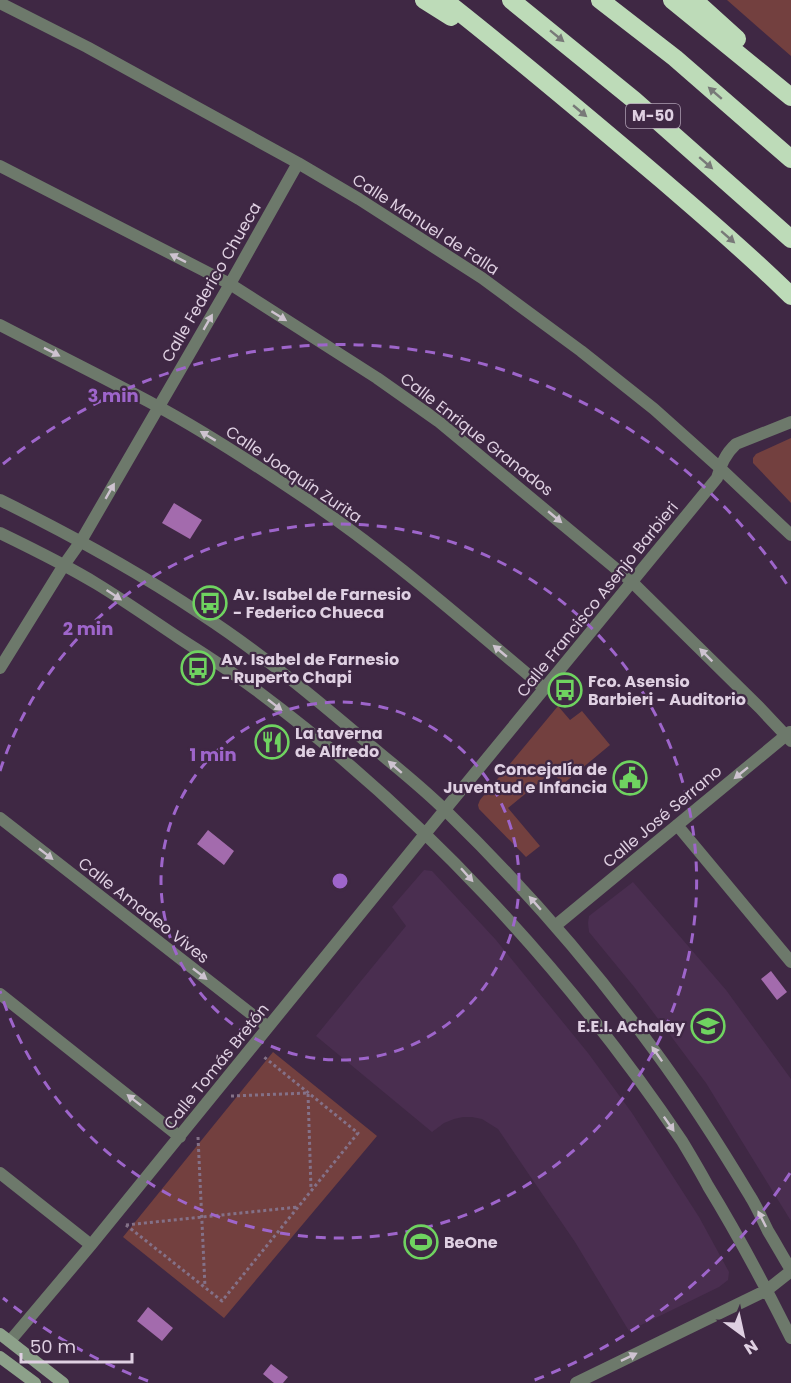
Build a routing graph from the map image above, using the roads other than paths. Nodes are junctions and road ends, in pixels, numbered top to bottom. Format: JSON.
{"nodes":[{"id":1,"x":424,"y":0,"type":"edge"},
{"id":2,"x":444,"y":0,"type":"edge"},
{"id":3,"x":511,"y":0,"type":"edge"},
{"id":4,"x":600,"y":0,"type":"edge"},
{"id":5,"x":672,"y":0,"type":"edge"},
{"id":6,"x":694,"y":0,"type":"edge"},
{"id":7,"x":0,"y":3,"type":"edge"},
{"id":8,"x":519,"y":59,"type":"junction"},
{"id":9,"x":791,"y":89,"type":"edge"},
{"id":10,"x":791,"y":98,"type":"edge"},
{"id":11,"x":791,"y":159,"type":"edge"},
{"id":12,"x":298,"y":163,"type":"junction"},
{"id":13,"x":0,"y":166,"type":"edge"},
{"id":14,"x":791,"y":238,"type":"edge"},
{"id":15,"x":230,"y":284,"type":"junction"},
{"id":16,"x":791,"y":296,"type":"edge"},
{"id":17,"x":0,"y":325,"type":"edge"},
{"id":18,"x":158,"y":407,"type":"junction"},
{"id":19,"x":787,"y":424,"type":"edge"},
{"id":20,"x":720,"y":468,"type":"junction"},
{"id":21,"x":0,"y":500,"type":"edge"},
{"id":22,"x":0,"y":533,"type":"edge"},
{"id":23,"x":791,"y":535,"type":"edge"},
{"id":24,"x":81,"y":541,"type":"junction"},
{"id":25,"x":64,"y":566,"type":"junction"},
{"id":26,"x":632,"y":582,"type":"junction"},
{"id":27,"x":0,"y":668,"type":"edge"},
{"id":28,"x":545,"y":688,"type":"junction"},
{"id":29,"x":789,"y":736,"type":"edge"},
{"id":30,"x":446,"y":810,"type":"junction"},
{"id":31,"x":0,"y":818,"type":"edge"},
{"id":32,"x":677,"y":825,"type":"junction"},
{"id":33,"x":425,"y":834,"type":"junction"},
{"id":34,"x":555,"y":927,"type":"junction"},
{"id":35,"x":791,"y":962,"type":"edge"},
{"id":36,"x":0,"y":994,"type":"edge"},
{"id":37,"x":268,"y":1027,"type":"junction"},
{"id":38,"x":180,"y":1137,"type":"junction"},
{"id":39,"x":0,"y":1173,"type":"edge"},
{"id":40,"x":91,"y":1245,"type":"junction"},
{"id":41,"x":791,"y":1270,"type":"edge"},
{"id":42,"x":767,"y":1290,"type":"junction"},
{"id":43,"x":5,"y":1337,"type":"edge"},
{"id":44,"x":791,"y":1338,"type":"edge"},
{"id":45,"x":1,"y":1360,"type":"edge"},
{"id":46,"x":35,"y":1383,"type":"edge"},
{"id":47,"x":63,"y":1383,"type":"edge"},
{"id":48,"x":576,"y":1383,"type":"edge"}],
"edges":[{"from":1,"to":8,"type":"highway"},
{"from":2,"to":8,"type":"highway"},
{"from":3,"to":14,"type":"highway","number":"M-50","one_way":true},
{"from":11,"to":4,"type":"highway","one_way":true},
{"from":5,"to":10,"type":"highway"},
{"from":6,"to":9,"type":"highway"},
{"from":7,"to":12,"type":"street","name":"Calle Manuel de Falla"},
{"from":8,"to":16,"type":"highway","one_way":true},
{"from":12,"to":15,"type":"street","name":"Calle Federico Chueca"},
{"from":12,"to":20,"type":"street","name":"Calle Manuel de Falla"},
{"from":15,"to":13,"type":"street","name":"Calle Enrique Granados","one_way":true},
{"from":18,"to":15,"type":"street","name":"Calle Federico Chueca","one_way":true},
{"from":15,"to":26,"type":"street","name":"Calle Enrique Granados","one_way":true},
{"from":17,"to":18,"type":"street","name":"Calle Joaquín Zurita","one_way":true},
{"from":24,"to":18,"type":"street","name":"Calle Federico Chueca","one_way":true},
{"from":28,"to":18,"type":"street","name":"Calle Joaquín Zurita","one_way":true},
{"from":19,"to":20,"type":"street","name":"Calle Francisco Asenjo Barbieri"},
{"from":20,"to":23,"type":"street","name":"Calle Manuel de Falla"},
{"from":20,"to":26,"type":"street","name":"Calle Francisco Asenjo Barbieri"},
{"from":21,"to":24,"type":"street"},
{"from":22,"to":25,"type":"street"},
{"from":24,"to":25,"type":"street","name":"Calle Federico Chueca"},
{"from":30,"to":24,"type":"street","one_way":true},
{"from":25,"to":27,"type":"street","name":"Calle Federico Chueca"},
{"from":25,"to":33,"type":"street","one_way":true},
{"from":26,"to":28,"type":"street","name":"Calle Francisco Asenjo Barbieri"},
{"from":29,"to":26,"type":"street","name":"Calle Enrique Granados","one_way":true},
{"from":28,"to":30,"type":"street","name":"Calle Francisco Asenjo Barbieri"},
{"from":29,"to":32,"type":"street","name":"Calle José Serrano","one_way":true},
{"from":30,"to":33,"type":"street","name":"Calle Tomás Bretón"},
{"from":34,"to":30,"type":"street","one_way":true},
{"from":31,"to":37,"type":"street","name":"Calle Amadeo Vives","one_way":true},
{"from":32,"to":34,"type":"street","name":"Calle José Serrano"},
{"from":32,"to":35,"type":"street"},
{"from":33,"to":37,"type":"street","name":"Calle Tomás Bretón"},
{"from":33,"to":42,"type":"street","one_way":true},
{"from":41,"to":34,"type":"street","one_way":true},
{"from":38,"to":36,"type":"street","one_way":true},
{"from":37,"to":38,"type":"street","name":"Calle Tomás Bretón"},
{"from":38,"to":40,"type":"street","name":"Calle Tomás Bretón"},
{"from":39,"to":40,"type":"street"},
{"from":40,"to":43,"type":"street","name":"Calle Tomás Bretón"},
{"from":41,"to":42,"type":"street"},
{"from":42,"to":44,"type":"street"},
{"from":48,"to":42,"type":"street","one_way":true},
{"from":43,"to":47,"type":"street"},
{"from":45,"to":46,"type":"street"}]}
